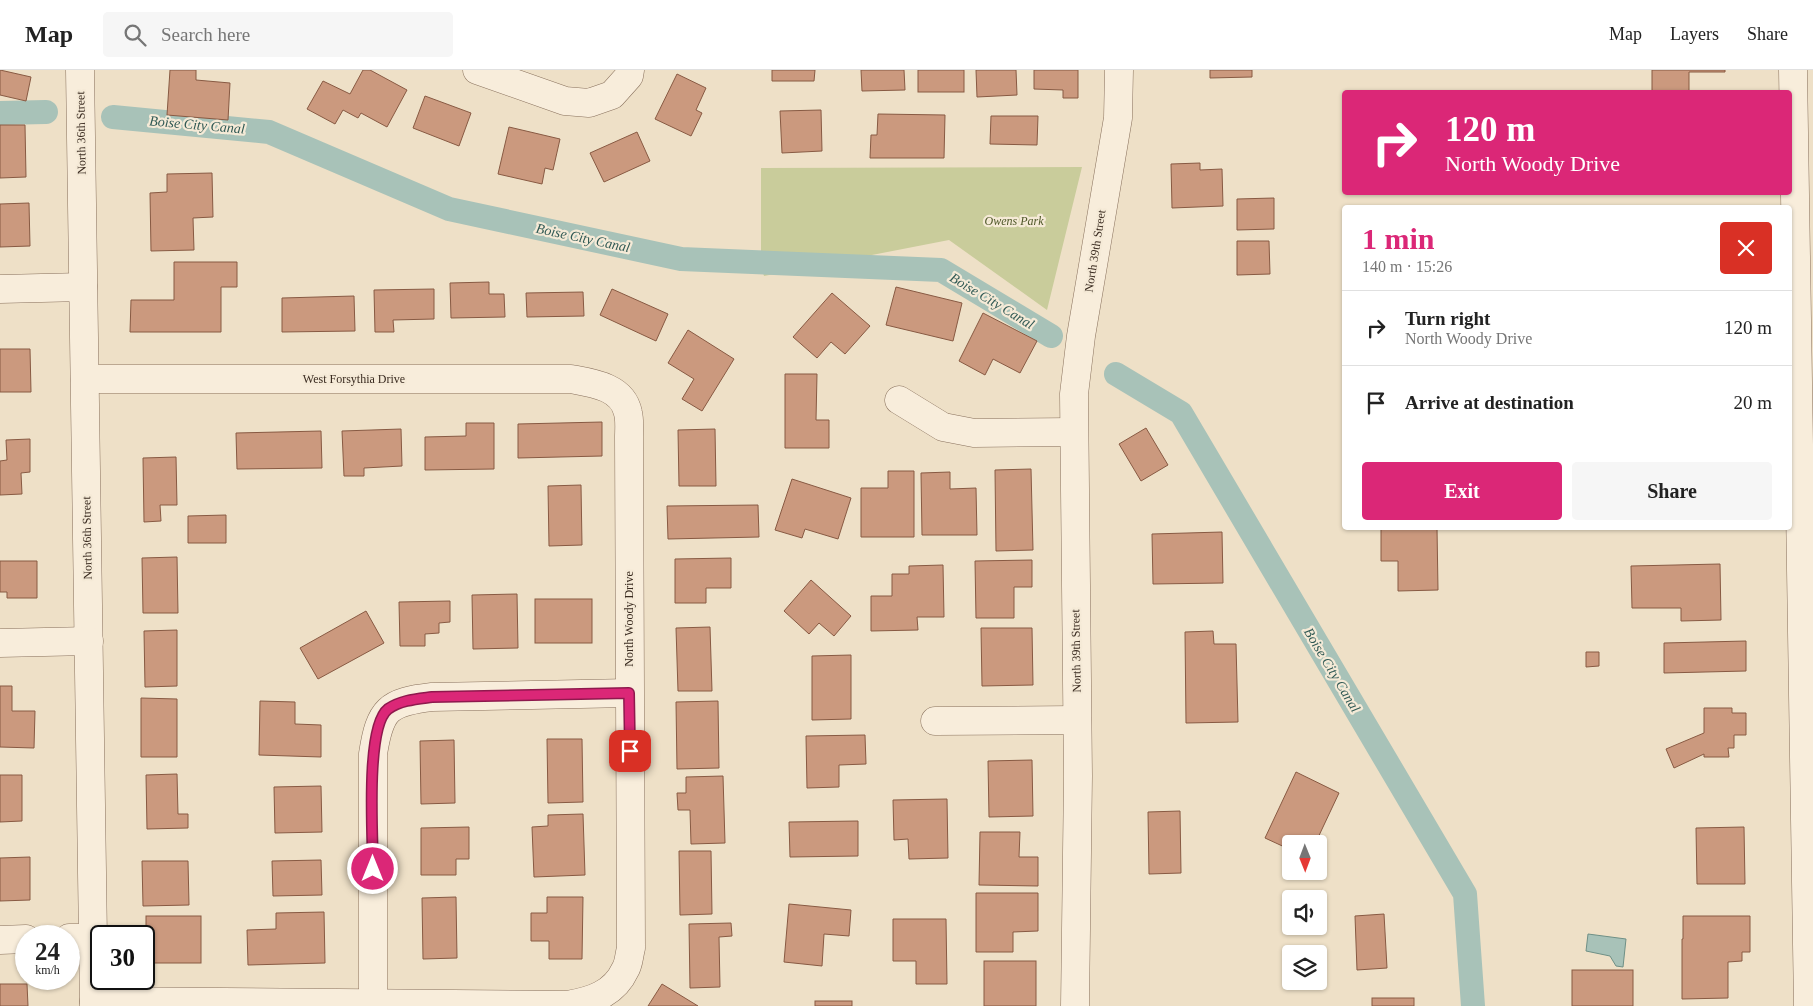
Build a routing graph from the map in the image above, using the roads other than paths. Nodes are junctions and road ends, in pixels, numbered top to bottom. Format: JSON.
{"nodes":[{"id":1,"x":80,"y":70,"type":"edge"},
{"id":2,"x":477,"y":70,"type":"edge"},
{"id":3,"x":630,"y":70,"type":"edge"},
{"id":4,"x":1119,"y":70,"type":"edge"},
{"id":5,"x":1794,"y":70,"type":"edge"},
{"id":6,"x":1804,"y":141,"type":"edge"},
{"id":7,"x":83,"y":286,"type":"junction"},
{"id":8,"x":0,"y":289,"type":"edge"},
{"id":9,"x":85,"y":379,"type":"junction"},
{"id":10,"x":621,"y":397,"type":"joint"},
{"id":11,"x":899,"y":400,"type":"dead end"},
{"id":12,"x":1074,"y":432,"type":"junction"},
{"id":13,"x":89,"y":641,"type":"junction"},
{"id":14,"x":0,"y":643,"type":"edge"},
{"id":15,"x":629,"y":693,"type":"junction"},
{"id":16,"x":1077,"y":720,"type":"junction"},
{"id":17,"x":935,"y":721,"type":"dead end"},
{"id":18,"x":81,"y":938,"type":"edge"},
{"id":19,"x":15,"y":939,"type":"edge"},
{"id":20,"x":0,"y":940,"type":"edge"},
{"id":21,"x":94,"y":1004,"type":"edge"},
{"id":22,"x":373,"y":1004,"type":"junction"},
{"id":23,"x":1075,"y":1006,"type":"edge"},
{"id":24,"x":1808,"y":1006,"type":"edge"}],
"edges":[{"from":1,"to":7,"type":"street","name":"North 36th Street"},
{"from":2,"to":3,"type":"street"},
{"from":4,"to":12,"type":"street","name":"North 39th Street"},
{"from":5,"to":6,"type":"street"},
{"from":6,"to":24,"type":"street"},
{"from":7,"to":8,"type":"street"},
{"from":7,"to":9,"type":"street","name":"North 36th Street"},
{"from":9,"to":10,"type":"street","name":"West Forsythia Drive"},
{"from":9,"to":13,"type":"street","name":"North 36th Street"},
{"from":10,"to":15,"type":"street","name":"North Woody Drive"},
{"from":11,"to":12,"type":"street"},
{"from":12,"to":16,"type":"street","name":"North 39th Street"},
{"from":13,"to":14,"type":"street"},
{"from":13,"to":18,"type":"street","name":"North 36th Street"},
{"from":15,"to":22,"type":"street"},
{"from":15,"to":22,"type":"street","name":"North Woody Drive"},
{"from":16,"to":17,"type":"street"},
{"from":16,"to":23,"type":"street","name":"North 39th Street"},
{"from":18,"to":21,"type":"street","name":"North 36th Street"},
{"from":19,"to":20,"type":"street"},
{"from":21,"to":22,"type":"street"}]}
